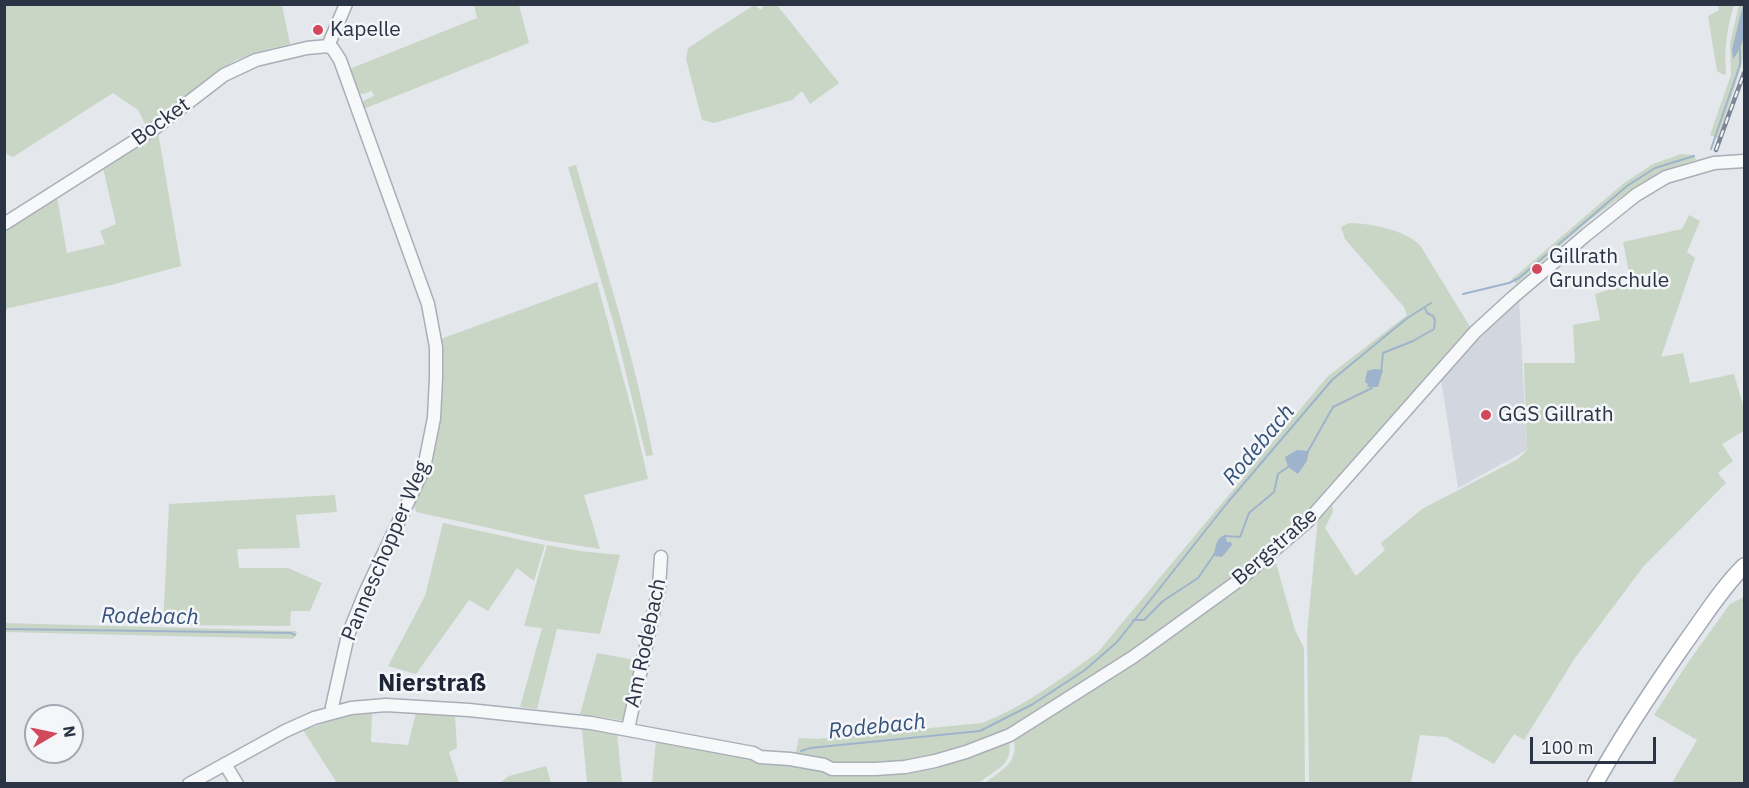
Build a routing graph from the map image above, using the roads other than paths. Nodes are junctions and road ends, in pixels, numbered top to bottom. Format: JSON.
{"nodes":[{"id":1,"x":346,"y":4,"type":"edge"},
{"id":2,"x":328,"y":46,"type":"junction"},
{"id":3,"x":1744,"y":160,"type":"edge"},
{"id":4,"x":4,"y":224,"type":"edge"},
{"id":5,"x":662,"y":557,"type":"dead end"},
{"id":6,"x":1744,"y":566,"type":"edge"},
{"id":7,"x":334,"y":712,"type":"junction"},
{"id":8,"x":628,"y":729,"type":"junction"},
{"id":9,"x":760,"y":757,"type":"joint"},
{"id":10,"x":225,"y":764,"type":"junction"},
{"id":11,"x":189,"y":783,"type":"edge"},
{"id":12,"x":237,"y":783,"type":"edge"},
{"id":13,"x":1595,"y":783,"type":"edge"}],
"edges":[{"from":1,"to":2,"type":"street"},
{"from":2,"to":4,"type":"street","name":"Bocket"},
{"from":2,"to":7,"type":"street","name":"Panneschopper Weg"},
{"from":3,"to":9,"type":"street","name":"Bergstraße"},
{"from":5,"to":8,"type":"street","name":"Am Rodebach"},
{"from":6,"to":13,"type":"main road"},
{"from":7,"to":8,"type":"street","name":"Am Rodebach"},
{"from":7,"to":10,"type":"street","name":"Am Rodebach"},
{"from":8,"to":9,"type":"street","name":"Am Rodebach"},
{"from":10,"to":11,"type":"street","name":"Am Rodebach"},
{"from":10,"to":12,"type":"street"}]}
